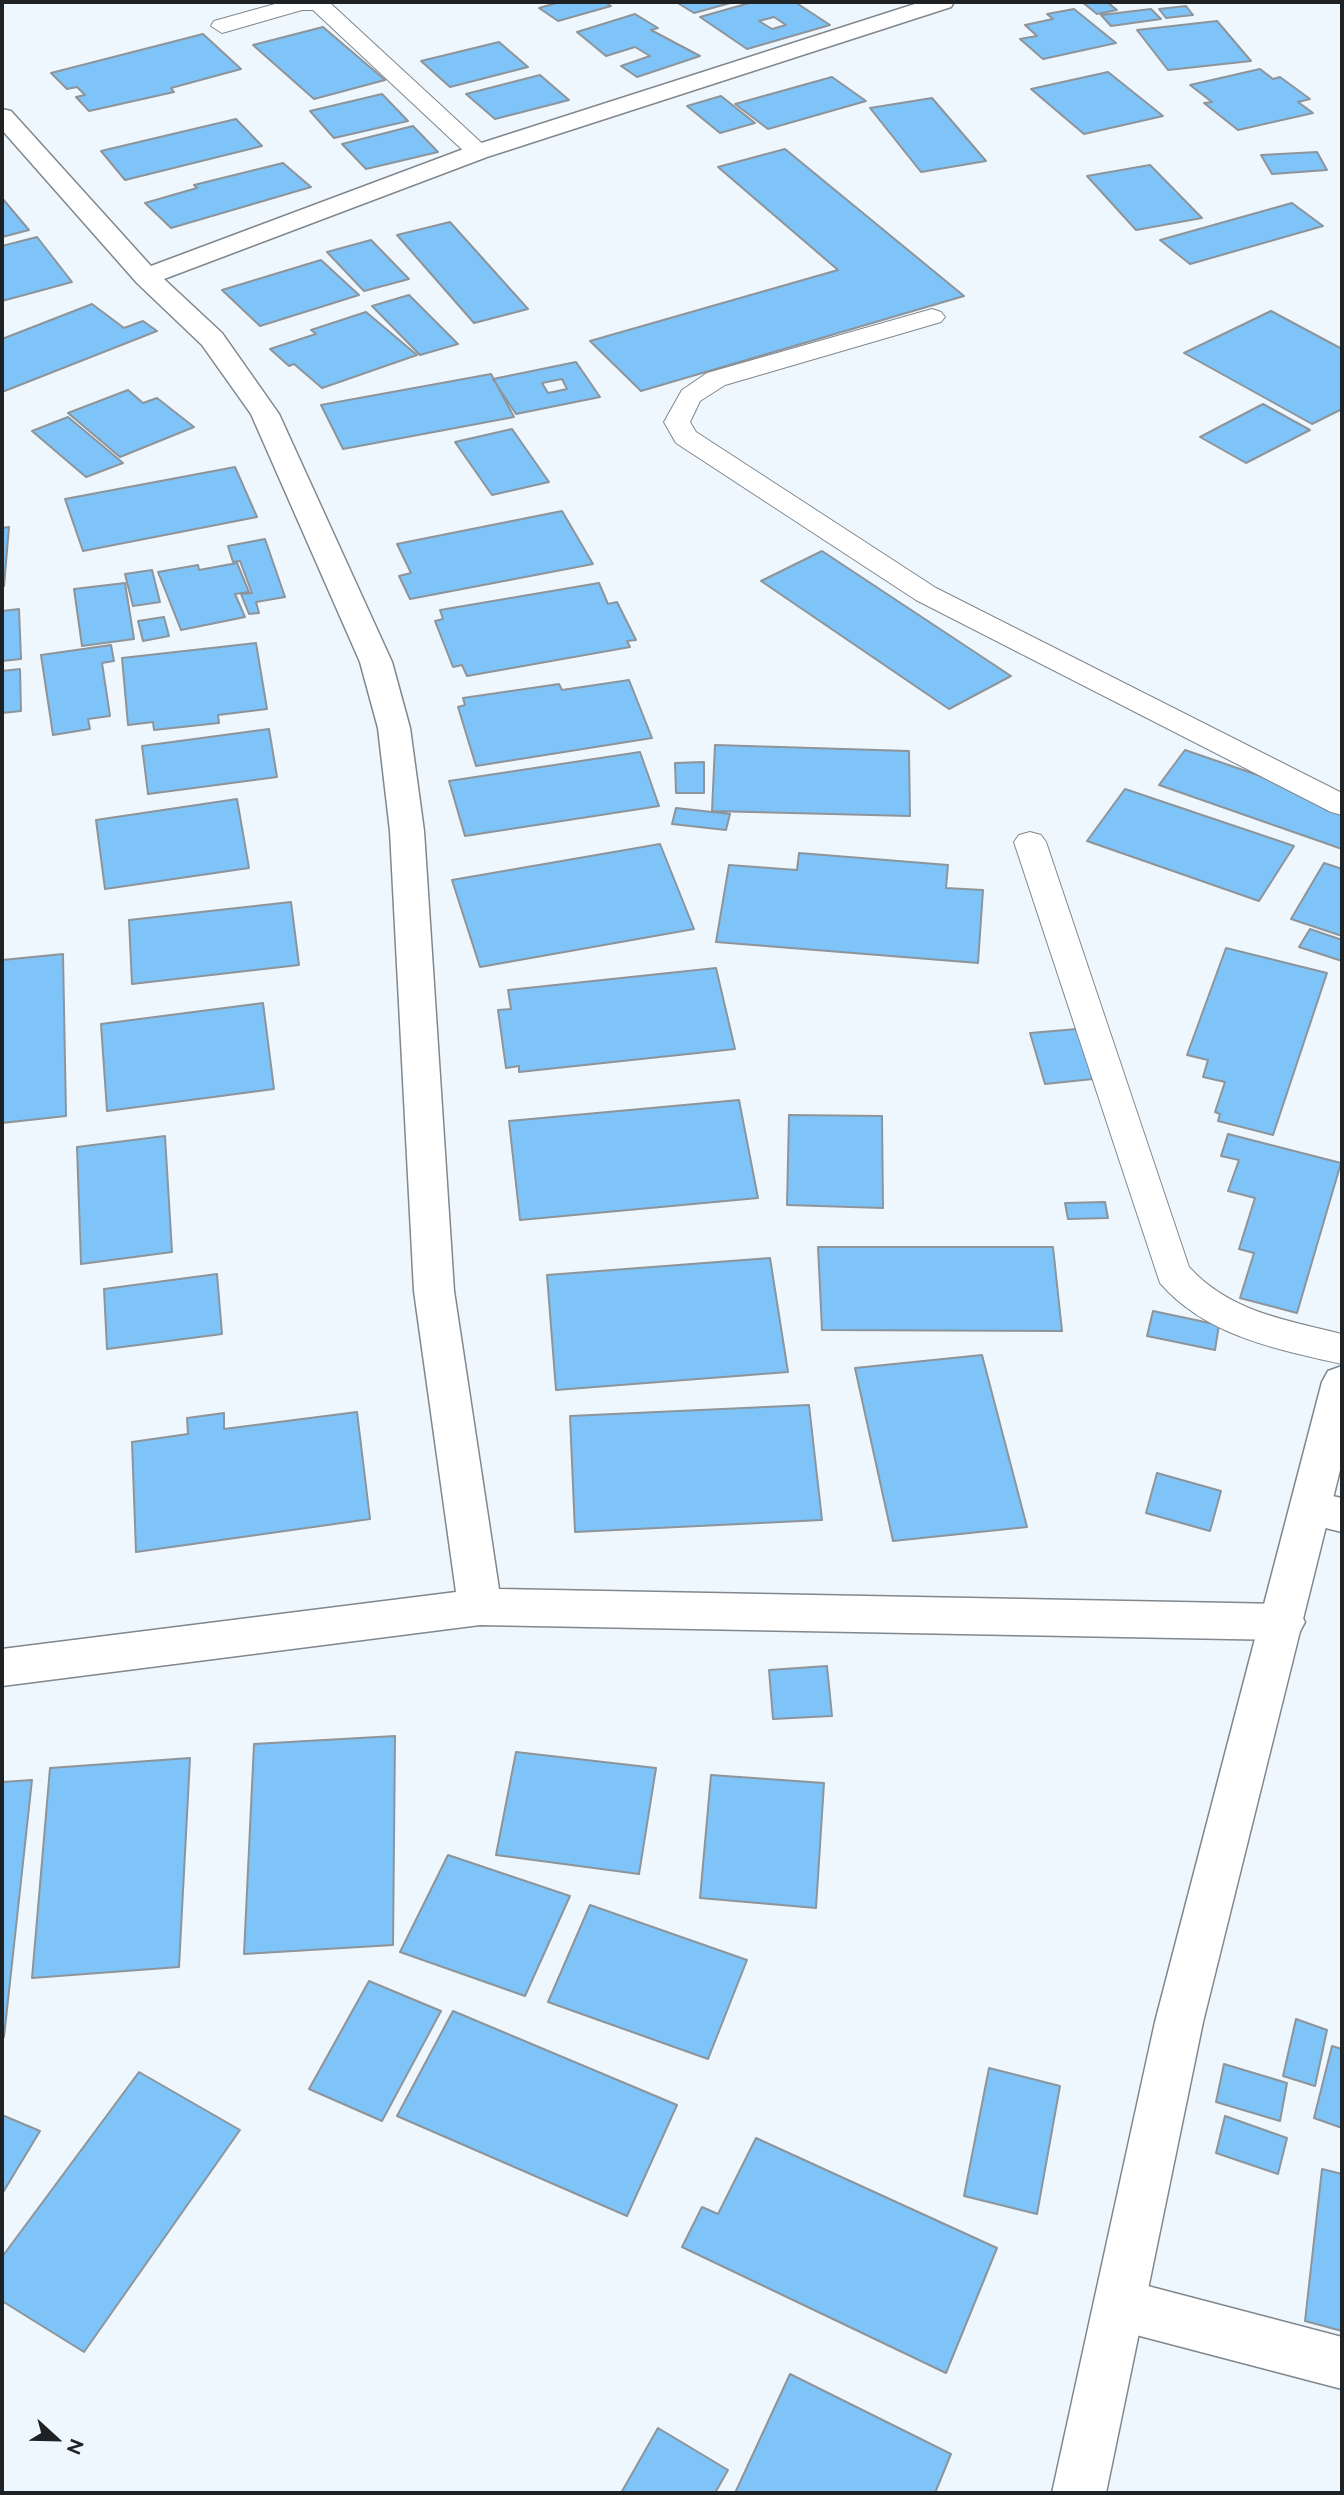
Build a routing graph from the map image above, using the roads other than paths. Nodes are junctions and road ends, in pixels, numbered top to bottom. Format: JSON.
{"nodes":[{"id":1,"x":943,"y":2,"type":"edge"},
{"id":2,"x":222,"y":26,"type":"dead end"},
{"id":3,"x":2,"y":116,"type":"edge"},
{"id":4,"x":478,"y":152,"type":"junction"},
{"id":5,"x":146,"y":277,"type":"junction"},
{"id":6,"x":932,"y":317,"type":"dead end"},
{"id":7,"x":1342,"y":805,"type":"edge"},
{"id":8,"x":1030,"y":842,"type":"dead end"},
{"id":9,"x":1342,"y":1349,"type":"edge"},
{"id":10,"x":1342,"y":1382,"type":"edge"},
{"id":11,"x":1327,"y":1512,"type":"edge"},
{"id":12,"x":480,"y":1607,"type":"junction"},
{"id":13,"x":1283,"y":1622,"type":"junction"},
{"id":14,"x":2,"y":1668,"type":"edge"},
{"id":15,"x":1121,"y":2305,"type":"junction"},
{"id":16,"x":1342,"y":2363,"type":"edge"},
{"id":17,"x":1079,"y":2493,"type":"edge"}],
"edges":[{"from":1,"to":4,"type":"street"},
{"from":2,"to":4,"type":"lane"},
{"from":3,"to":5,"type":"street"},
{"from":4,"to":5,"type":"street"},
{"from":5,"to":12,"type":"street"},
{"from":6,"to":7,"type":"lane"},
{"from":8,"to":9,"type":"lane"},
{"from":10,"to":11,"type":"street"},
{"from":11,"to":13,"type":"street"},
{"from":12,"to":13,"type":"street"},
{"from":12,"to":14,"type":"street"},
{"from":13,"to":15,"type":"street"},
{"from":15,"to":16,"type":"street"},
{"from":15,"to":17,"type":"street"}]}
